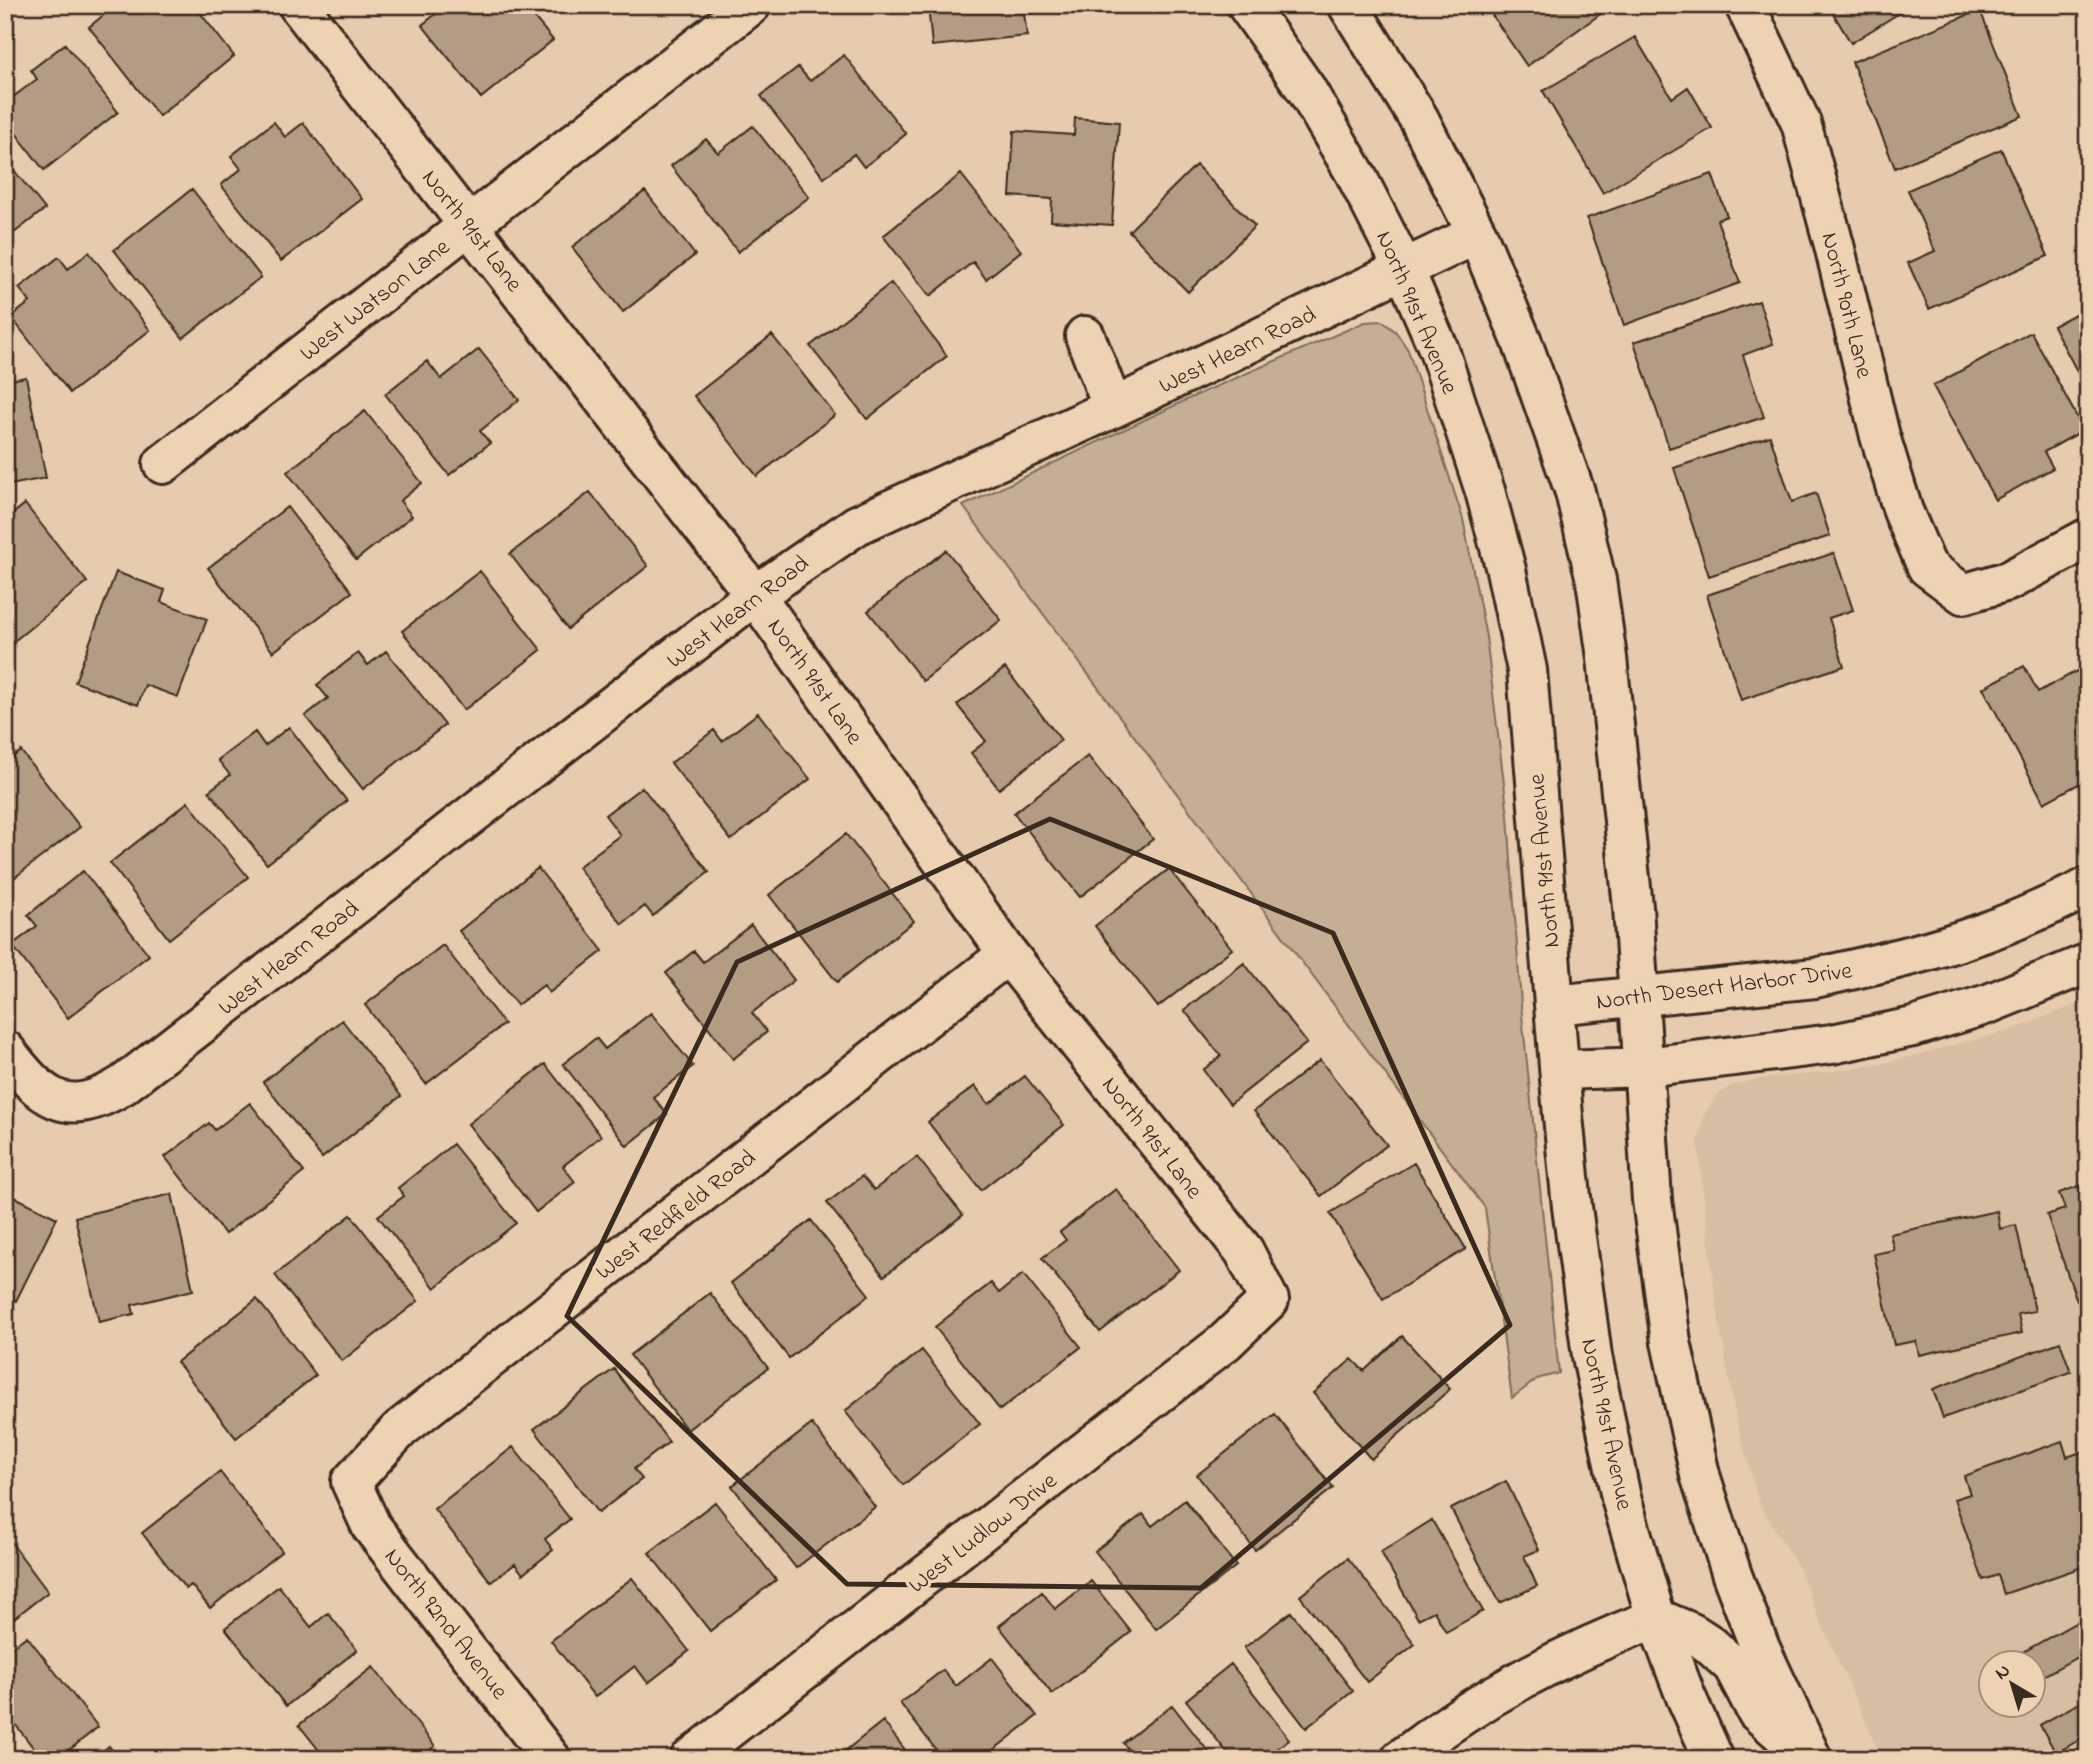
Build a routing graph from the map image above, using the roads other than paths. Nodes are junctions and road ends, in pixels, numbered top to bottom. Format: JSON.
{"nodes":[{"id":1,"x":298,"y":5,"type":"edge"},
{"id":2,"x":751,"y":5,"type":"edge"},
{"id":3,"x":1247,"y":5,"type":"edge"},
{"id":4,"x":1348,"y":5,"type":"edge"},
{"id":5,"x":1745,"y":5,"type":"edge"},
{"id":6,"x":468,"y":224,"type":"junction"},
{"id":7,"x":1477,"y":233,"type":"junction"},
{"id":8,"x":1404,"y":269,"type":"junction"},
{"id":9,"x":1085,"y":336,"type":"dead end"},
{"id":10,"x":1113,"y":408,"type":"junction"},
{"id":11,"x":163,"y":464,"type":"dead end"},
{"id":12,"x":2088,"y":538,"type":"edge"},
{"id":13,"x":755,"y":595,"type":"junction"},
{"id":14,"x":2088,"y":887,"type":"edge"},
{"id":15,"x":1008,"y":954,"type":"junction"},
{"id":16,"x":2088,"y":963,"type":"edge"},
{"id":17,"x":1640,"y":997,"type":"junction"},
{"id":18,"x":1555,"y":1005,"type":"junction"},
{"id":19,"x":5,"y":1050,"type":"edge"},
{"id":20,"x":1645,"y":1068,"type":"junction"},
{"id":21,"x":1561,"y":1070,"type":"junction"},
{"id":22,"x":1269,"y":1300,"type":"joint"},
{"id":23,"x":351,"y":1482,"type":"joint"},
{"id":24,"x":1656,"y":1618,"type":"junction"},
{"id":25,"x":551,"y":1759,"type":"edge"},
{"id":26,"x":690,"y":1759,"type":"edge"},
{"id":27,"x":1401,"y":1759,"type":"edge"},
{"id":28,"x":1714,"y":1759,"type":"edge"},
{"id":29,"x":1811,"y":1759,"type":"edge"}],
"edges":[{"from":1,"to":6,"type":"street","name":"North 91st Lane"},
{"from":2,"to":6,"type":"street","name":"West Watson Lane"},
{"from":3,"to":8,"type":"street","name":"North 91st Avenue"},
{"from":4,"to":7,"type":"street"},
{"from":5,"to":12,"type":"street","name":"North 90th Lane"},
{"from":6,"to":11,"type":"street","name":"West Watson Lane"},
{"from":6,"to":13,"type":"street","name":"North 91st Lane"},
{"from":7,"to":8,"type":"street","name":"West Hearn Road"},
{"from":7,"to":17,"type":"street"},
{"from":8,"to":10,"type":"street","name":"West Hearn Road"},
{"from":8,"to":18,"type":"street","name":"North 91st Avenue"},
{"from":9,"to":10,"type":"street"},
{"from":10,"to":13,"type":"street","name":"West Hearn Road"},
{"from":13,"to":15,"type":"street","name":"North 91st Lane"},
{"from":13,"to":19,"type":"street","name":"West Hearn Road"},
{"from":14,"to":17,"type":"street","name":"North Desert Harbor Drive"},
{"from":15,"to":22,"type":"street","name":"North 91st Lane"},
{"from":15,"to":23,"type":"street","name":"West Redfield Road"},
{"from":16,"to":20,"type":"street"},
{"from":17,"to":18,"type":"street","name":"North Desert Harbor Drive"},
{"from":17,"to":20,"type":"street"},
{"from":18,"to":21,"type":"street","name":"North 91st Avenue"},
{"from":20,"to":21,"type":"street"},
{"from":20,"to":29,"type":"street"},
{"from":21,"to":24,"type":"street","name":"North 91st Avenue"},
{"from":22,"to":26,"type":"street","name":"West Ludlow Drive"},
{"from":23,"to":25,"type":"street","name":"North 92nd Avenue"},
{"from":24,"to":27,"type":"street"},
{"from":24,"to":28,"type":"street","name":"North 91st Avenue"},
{"from":24,"to":29,"type":"street"}]}
